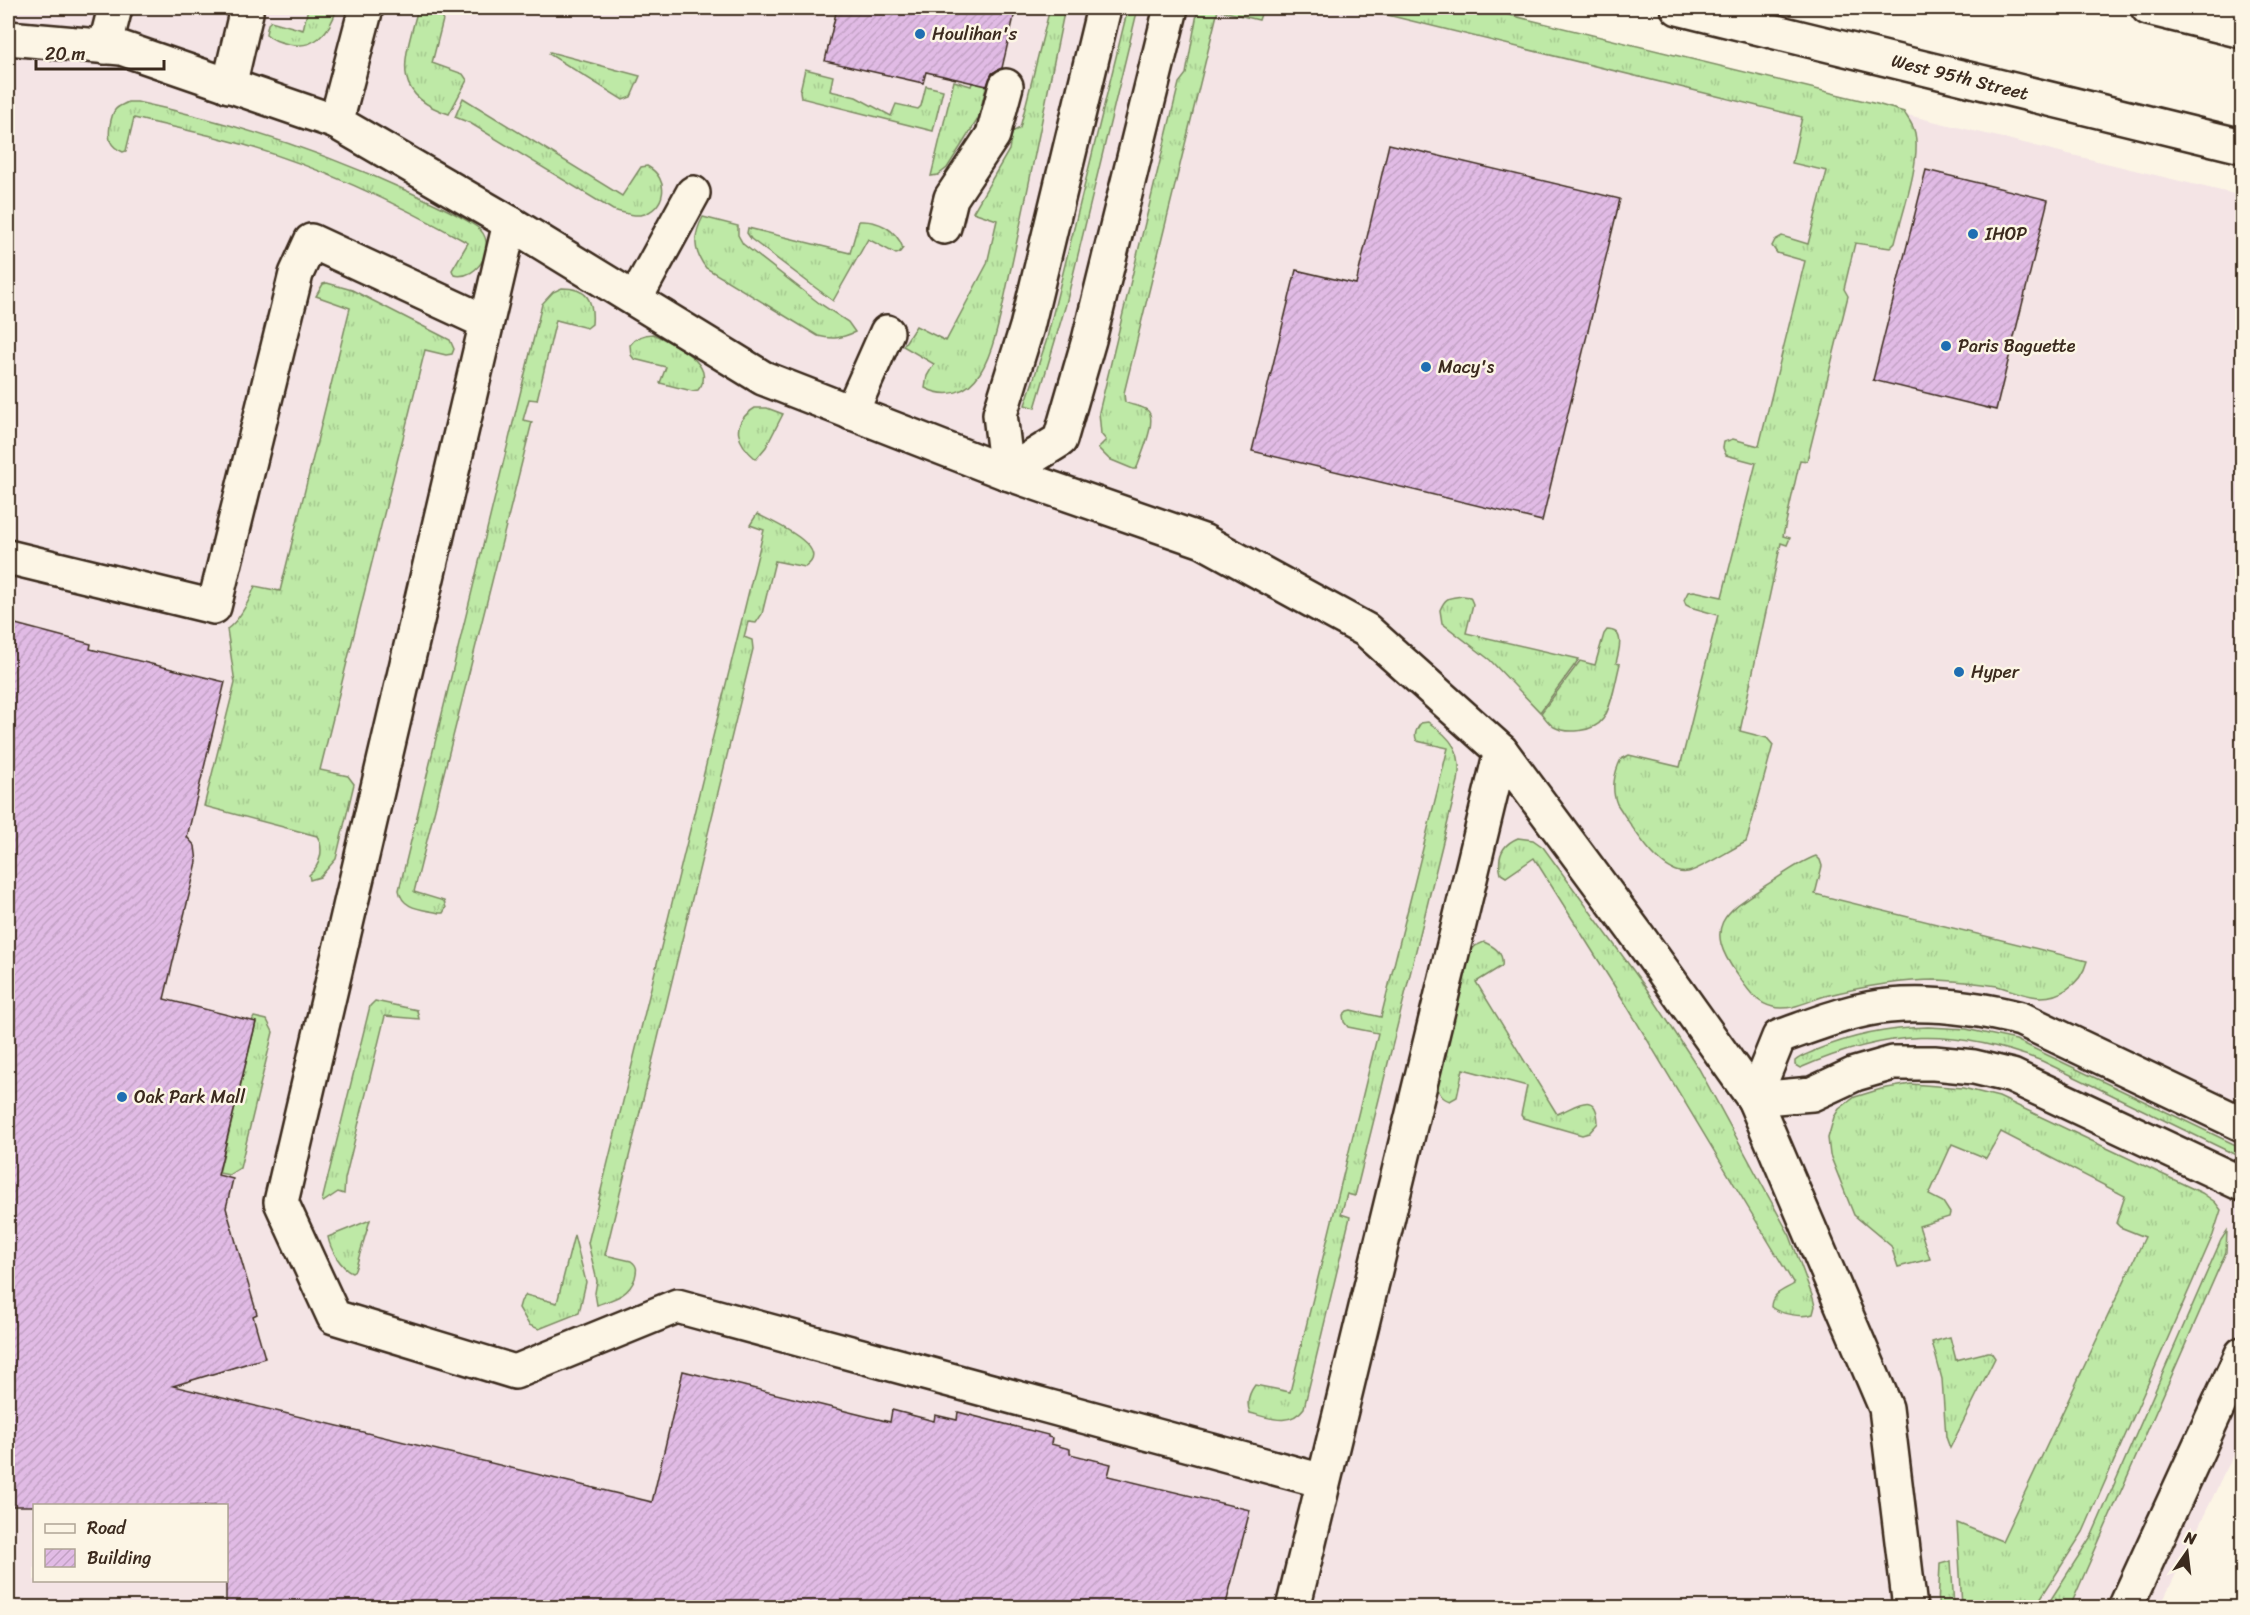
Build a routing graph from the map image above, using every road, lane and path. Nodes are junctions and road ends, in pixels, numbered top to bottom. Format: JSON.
{"nodes":[{"id":1,"x":115,"y":8,"type":"edge"},
{"id":2,"x":366,"y":8,"type":"edge"},
{"id":3,"x":1104,"y":8,"type":"edge"},
{"id":4,"x":1171,"y":8,"type":"edge"},
{"id":5,"x":1677,"y":8,"type":"edge"},
{"id":6,"x":2148,"y":8,"type":"edge"},
{"id":7,"x":246,"y":13,"type":"dead end"},
{"id":8,"x":2242,"y":31,"type":"edge"},
{"id":9,"x":8,"y":38,"type":"edge"},
{"id":10,"x":105,"y":47,"type":"junction"},
{"id":11,"x":229,"y":86,"type":"junction"},
{"id":12,"x":1006,"y":86,"type":"dead end"},
{"id":13,"x":336,"y":122,"type":"junction"},
{"id":14,"x":2242,"y":146,"type":"edge"},
{"id":15,"x":693,"y":194,"type":"dead end"},
{"id":16,"x":510,"y":223,"type":"junction"},
{"id":17,"x":944,"y":227,"type":"dead end"},
{"id":18,"x":635,"y":299,"type":"junction"},
{"id":19,"x":486,"y":322,"type":"junction"},
{"id":20,"x":886,"y":332,"type":"dead end"},
{"id":21,"x":851,"y":413,"type":"junction"},
{"id":22,"x":1007,"y":473,"type":"junction"},
{"id":23,"x":8,"y":557,"type":"edge"},
{"id":24,"x":1501,"y":751,"type":"junction"},
{"id":25,"x":1754,"y":1099,"type":"junction"},
{"id":26,"x":2242,"y":1124,"type":"edge"},
{"id":27,"x":2242,"y":1184,"type":"edge"},
{"id":28,"x":2242,"y":1354,"type":"edge"},
{"id":29,"x":1323,"y":1481,"type":"junction"},
{"id":30,"x":1293,"y":1608,"type":"edge"},
{"id":31,"x":1910,"y":1608,"type":"edge"},
{"id":32,"x":2125,"y":1608,"type":"edge"}],
"edges":[{"from":1,"to":10,"type":"main road"},
{"from":2,"to":13,"type":"main road"},
{"from":3,"to":22,"type":"main road"},
{"from":4,"to":22,"type":"main road"},
{"from":5,"to":14,"type":"main road","name":"West 95th Street"},
{"from":6,"to":8,"type":"main road"},
{"from":7,"to":11,"type":"main road"},
{"from":9,"to":10,"type":"main road"},
{"from":10,"to":11,"type":"main road"},
{"from":11,"to":13,"type":"main road"},
{"from":12,"to":17,"type":"main road"},
{"from":13,"to":16,"type":"main road"},
{"from":15,"to":18,"type":"main road"},
{"from":16,"to":18,"type":"main road"},
{"from":16,"to":19,"type":"main road"},
{"from":18,"to":21,"type":"main road"},
{"from":19,"to":23,"type":"main road"},
{"from":19,"to":29,"type":"main road"},
{"from":20,"to":21,"type":"main road"},
{"from":21,"to":22,"type":"main road"},
{"from":22,"to":24,"type":"main road"},
{"from":24,"to":25,"type":"main road"},
{"from":24,"to":29,"type":"main road"},
{"from":25,"to":26,"type":"main road"},
{"from":25,"to":27,"type":"main road"},
{"from":25,"to":31,"type":"main road"},
{"from":28,"to":32,"type":"main road"},
{"from":29,"to":30,"type":"main road"}]}
